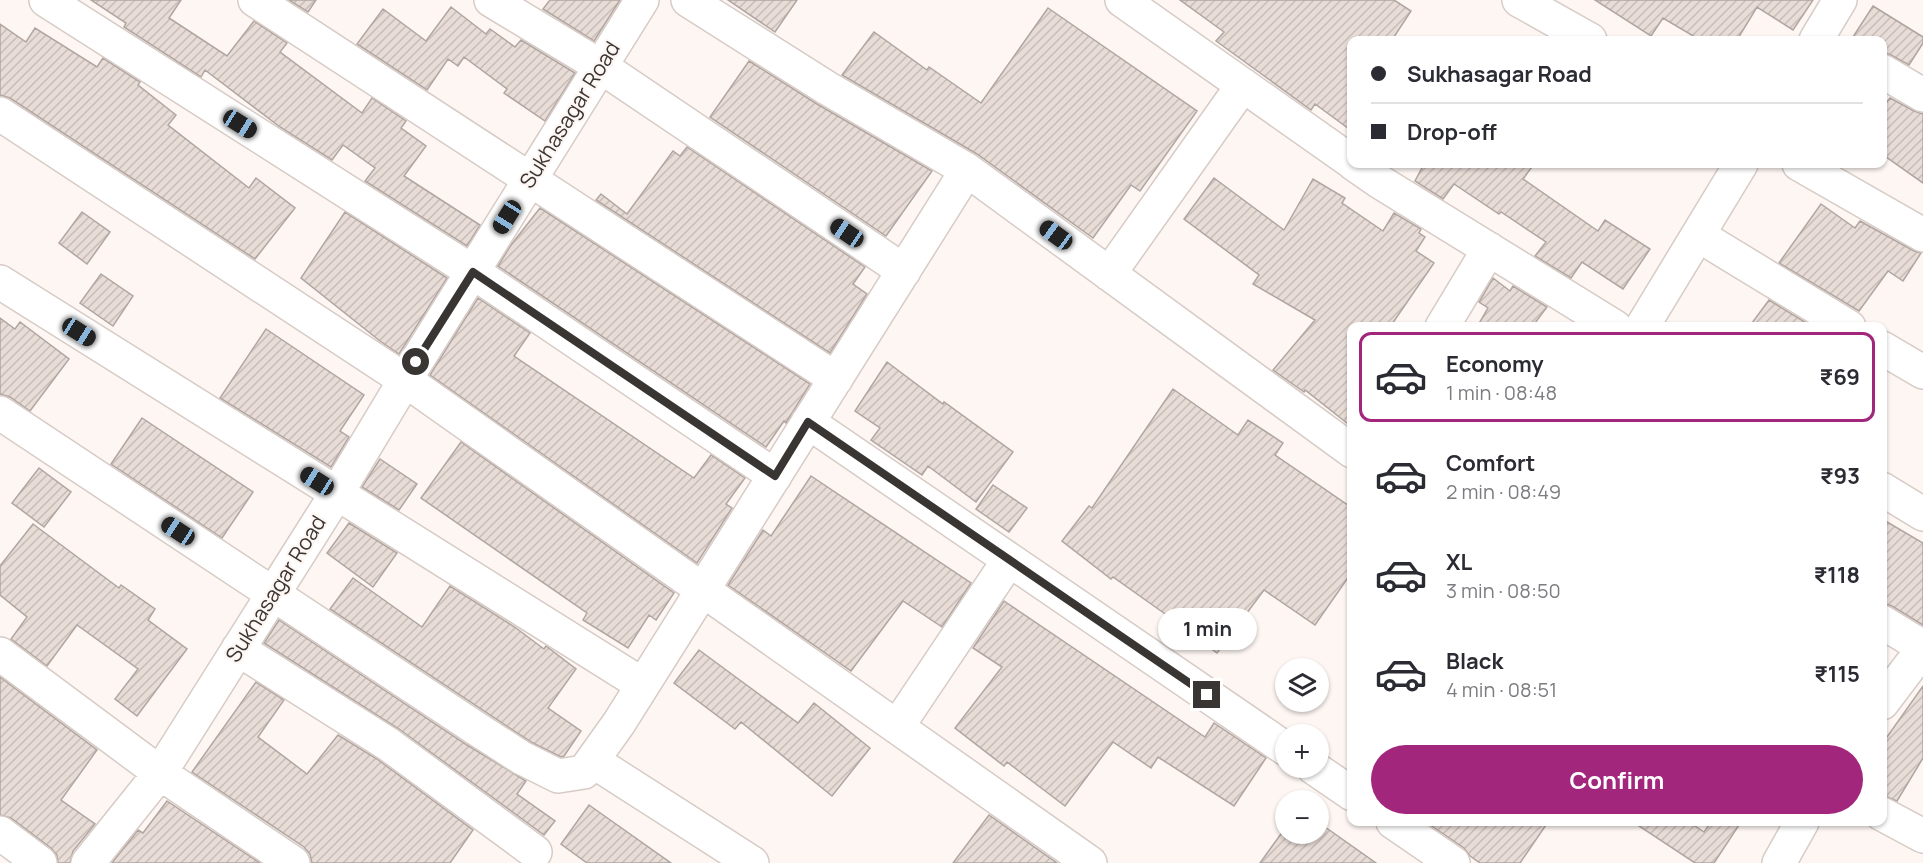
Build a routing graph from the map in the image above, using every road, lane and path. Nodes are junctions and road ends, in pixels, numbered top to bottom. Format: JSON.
{"nodes":[{"id":1,"x":46,"y":0,"type":"edge"},
{"id":2,"x":255,"y":0,"type":"edge"},
{"id":3,"x":491,"y":0,"type":"edge"},
{"id":4,"x":642,"y":0,"type":"edge"},
{"id":5,"x":688,"y":0,"type":"edge"},
{"id":6,"x":1122,"y":0,"type":"edge"},
{"id":7,"x":1519,"y":0,"type":"edge"},
{"id":8,"x":1840,"y":0,"type":"edge"},
{"id":9,"x":1583,"y":36,"type":"edge"},
{"id":10,"x":1823,"y":36,"type":"edge"},
{"id":11,"x":600,"y":66,"type":"junction"},
{"id":12,"x":1887,"y":74,"type":"edge"},
{"id":13,"x":1243,"y":86,"type":"junction"},
{"id":14,"x":1923,"y":95,"type":"edge"},
{"id":15,"x":0,"y":114,"type":"edge"},
{"id":16,"x":1347,"y":159,"type":"edge"},
{"id":17,"x":1360,"y":168,"type":"edge"},
{"id":18,"x":1739,"y":168,"type":"edge"},
{"id":19,"x":1806,"y":168,"type":"edge"},
{"id":20,"x":967,"y":170,"type":"junction"},
{"id":21,"x":529,"y":181,"type":"junction"},
{"id":22,"x":1698,"y":235,"type":"junction"},
{"id":23,"x":1923,"y":235,"type":"edge"},
{"id":24,"x":1489,"y":249,"type":"junction"},
{"id":25,"x":904,"y":271,"type":"junction"},
{"id":26,"x":473,"y":272,"type":"junction"},
{"id":27,"x":1109,"y":274,"type":"junction"},
{"id":28,"x":0,"y":282,"type":"edge"},
{"id":29,"x":1445,"y":322,"type":"edge"},
{"id":30,"x":1607,"y":322,"type":"edge"},
{"id":31,"x":1645,"y":322,"type":"edge"},
{"id":32,"x":1841,"y":322,"type":"edge"},
{"id":33,"x":1887,"y":351,"type":"edge"},
{"id":34,"x":1923,"y":372,"type":"edge"},
{"id":35,"x":836,"y":379,"type":"junction"},
{"id":36,"x":405,"y":380,"type":"junction"},
{"id":37,"x":0,"y":413,"type":"edge"},
{"id":38,"x":808,"y":422,"type":"junction"},
{"id":39,"x":1347,"y":447,"type":"edge"},
{"id":40,"x":775,"y":476,"type":"junction"},
{"id":41,"x":1887,"y":492,"type":"edge"},
{"id":42,"x":337,"y":493,"type":"junction"},
{"id":43,"x":1923,"y":514,"type":"edge"},
{"id":44,"x":1009,"y":560,"type":"junction"},
{"id":45,"x":703,"y":589,"type":"junction"},
{"id":46,"x":273,"y":594,"type":"junction"},
{"id":47,"x":1887,"y":625,"type":"edge"},
{"id":48,"x":1923,"y":648,"type":"edge"},
{"id":49,"x":238,"y":649,"type":"junction"},
{"id":50,"x":0,"y":654,"type":"edge"},
{"id":51,"x":643,"y":685,"type":"junction"},
{"id":52,"x":1887,"y":697,"type":"edge"},
{"id":53,"x":897,"y":727,"type":"junction"},
{"id":54,"x":1275,"y":741,"type":"edge"},
{"id":55,"x":593,"y":760,"type":"junction"},
{"id":56,"x":160,"y":773,"type":"junction"},
{"id":57,"x":1329,"y":778,"type":"edge"},
{"id":58,"x":1347,"y":791,"type":"edge"},
{"id":59,"x":1887,"y":817,"type":"edge"},
{"id":60,"x":1399,"y":826,"type":"edge"},
{"id":61,"x":1800,"y":826,"type":"edge"},
{"id":62,"x":0,"y":833,"type":"edge"},
{"id":63,"x":1923,"y":836,"type":"edge"},
{"id":64,"x":539,"y":859,"type":"edge"},
{"id":65,"x":40,"y":863,"type":"edge"},
{"id":66,"x":88,"y":863,"type":"edge"},
{"id":67,"x":293,"y":863,"type":"edge"},
{"id":68,"x":752,"y":863,"type":"edge"},
{"id":69,"x":1090,"y":863,"type":"edge"},
{"id":70,"x":1453,"y":863,"type":"edge"},
{"id":71,"x":1779,"y":863,"type":"edge"}],
"edges":[{"from":1,"to":26,"type":"street"},
{"from":2,"to":21,"type":"street"},
{"from":3,"to":11,"type":"street"},
{"from":4,"to":11,"type":"street","name":"Sukhasagar Road"},
{"from":5,"to":20,"type":"street"},
{"from":6,"to":13,"type":"street"},
{"from":7,"to":9,"type":"street"},
{"from":8,"to":10,"type":"street"},
{"from":11,"to":21,"type":"street","name":"Sukhasagar Road"},
{"from":11,"to":25,"type":"street"},
{"from":12,"to":14,"type":"street"},
{"from":13,"to":16,"type":"street"},
{"from":13,"to":27,"type":"street"},
{"from":15,"to":36,"type":"street"},
{"from":17,"to":24,"type":"street"},
{"from":18,"to":22,"type":"street"},
{"from":19,"to":23,"type":"street"},
{"from":20,"to":25,"type":"street"},
{"from":20,"to":27,"type":"street"},
{"from":21,"to":26,"type":"street","name":"Sukhasagar Road"},
{"from":21,"to":35,"type":"street"},
{"from":22,"to":31,"type":"street"},
{"from":22,"to":32,"type":"street"},
{"from":24,"to":29,"type":"street"},
{"from":24,"to":30,"type":"street"},
{"from":25,"to":35,"type":"street"},
{"from":26,"to":36,"type":"street","name":"Sukhasagar Road"},
{"from":26,"to":40,"type":"street"},
{"from":27,"to":39,"type":"street"},
{"from":28,"to":42,"type":"street"},
{"from":33,"to":34,"type":"street"},
{"from":35,"to":38,"type":"street"},
{"from":36,"to":42,"type":"street","name":"Sukhasagar Road"},
{"from":36,"to":45,"type":"street"},
{"from":37,"to":46,"type":"street"},
{"from":38,"to":40,"type":"street"},
{"from":38,"to":44,"type":"street"},
{"from":40,"to":45,"type":"street"},
{"from":41,"to":43,"type":"street"},
{"from":42,"to":46,"type":"street","name":"Sukhasagar Road"},
{"from":42,"to":51,"type":"street"},
{"from":44,"to":53,"type":"street"},
{"from":44,"to":54,"type":"street"},
{"from":45,"to":51,"type":"street"},
{"from":45,"to":53,"type":"street"},
{"from":46,"to":49,"type":"street","name":"Sukhasagar Road"},
{"from":46,"to":55,"type":"street"},
{"from":47,"to":48,"type":"street"},
{"from":48,"to":52,"type":"street"},
{"from":49,"to":56,"type":"street","name":"Sukhasagar Road"},
{"from":49,"to":64,"type":"street"},
{"from":50,"to":56,"type":"street"},
{"from":51,"to":55,"type":"street"},
{"from":53,"to":69,"type":"street"},
{"from":55,"to":68,"type":"street"},
{"from":56,"to":66,"type":"street","name":"Sukhasagar Road"},
{"from":56,"to":67,"type":"street"},
{"from":57,"to":58,"type":"street"},
{"from":59,"to":63,"type":"street"},
{"from":60,"to":70,"type":"street"},
{"from":61,"to":71,"type":"street"},
{"from":62,"to":65,"type":"street"}]}
